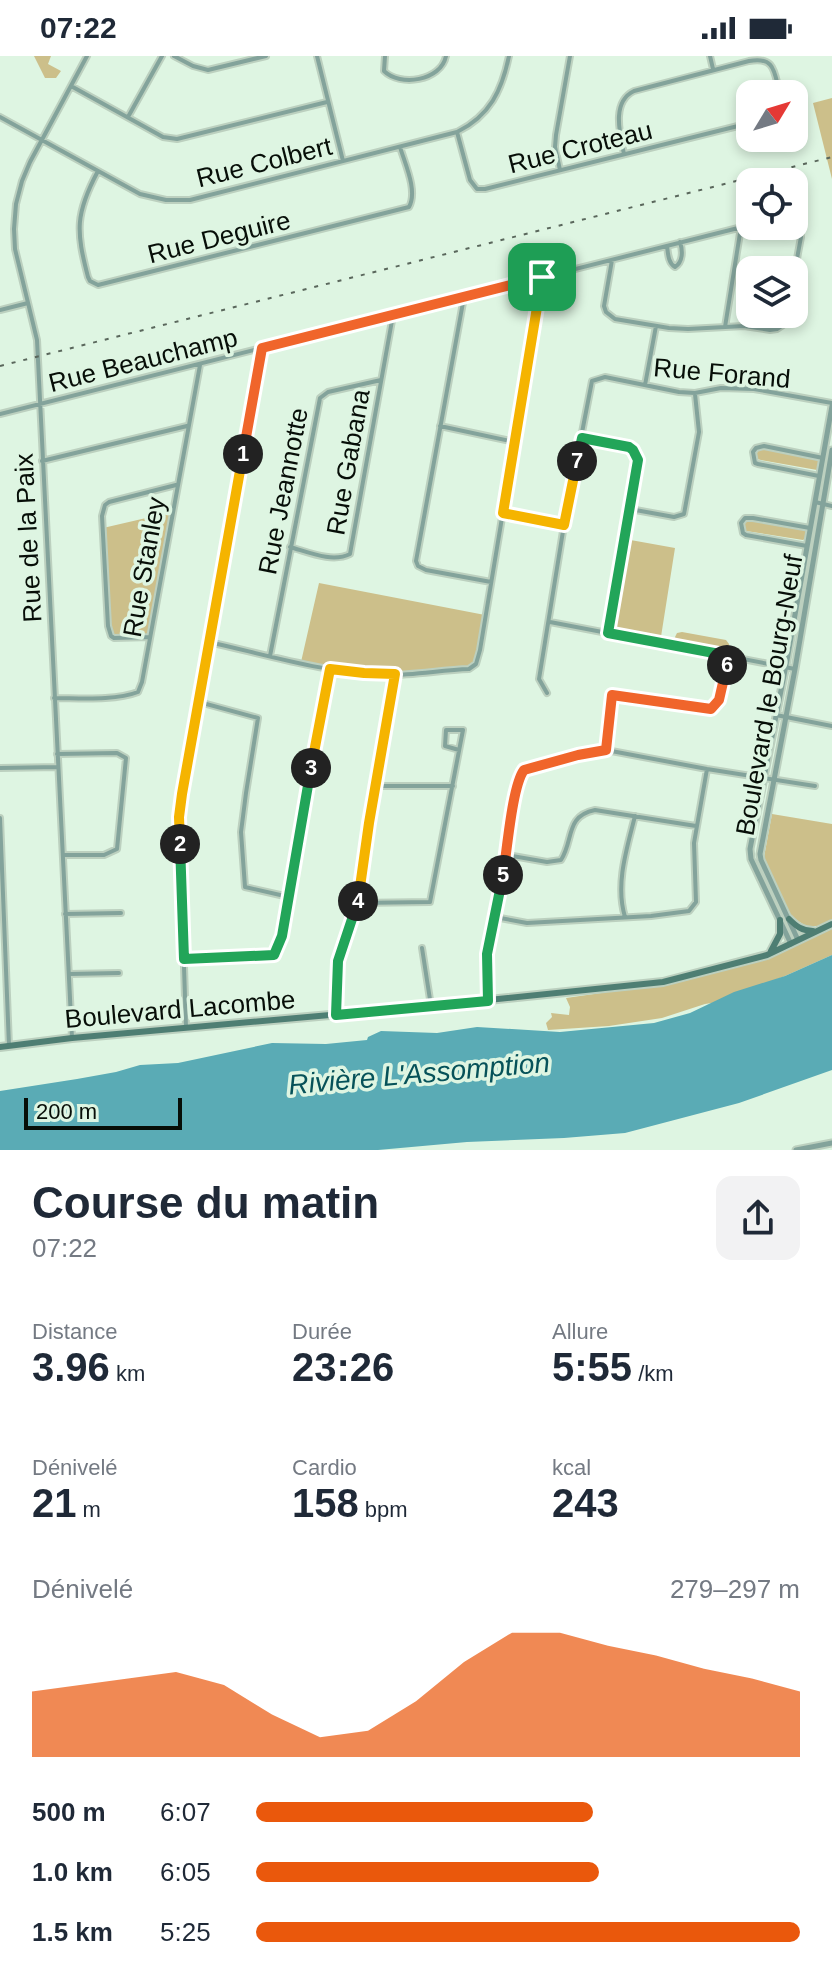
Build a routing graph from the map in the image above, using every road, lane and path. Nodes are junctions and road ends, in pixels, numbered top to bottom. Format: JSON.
{"nodes":[{"id":1,"x":87,"y":56,"type":"edge"},
{"id":2,"x":162,"y":56,"type":"edge"},
{"id":3,"x":174,"y":56,"type":"edge"},
{"id":4,"x":266,"y":56,"type":"edge"},
{"id":5,"x":317,"y":56,"type":"edge"},
{"id":6,"x":385,"y":56,"type":"edge"},
{"id":7,"x":446,"y":56,"type":"edge"},
{"id":8,"x":509,"y":56,"type":"edge"},
{"id":9,"x":570,"y":56,"type":"edge"},
{"id":10,"x":710,"y":56,"type":"edge"},
{"id":11,"x":714,"y":70,"type":"junction"},
{"id":12,"x":776,"y":80,"type":"edge"},
{"id":13,"x":71,"y":86,"type":"junction"},
{"id":14,"x":327,"y":102,"type":"junction"},
{"id":15,"x":0,"y":117,"type":"edge"},
{"id":16,"x":128,"y":117,"type":"junction"},
{"id":17,"x":736,"y":126,"type":"edge"},
{"id":18,"x":457,"y":132,"type":"junction"},
{"id":19,"x":42,"y":140,"type":"junction"},
{"id":20,"x":400,"y":147,"type":"junction"},
{"id":21,"x":624,"y":154,"type":"junction"},
{"id":22,"x":343,"y":161,"type":"junction"},
{"id":23,"x":560,"y":170,"type":"junction"},
{"id":24,"x":98,"y":171,"type":"junction"},
{"id":25,"x":736,"y":228,"type":"edge"},
{"id":26,"x":739,"y":240,"type":"edge"},
{"id":27,"x":680,"y":242,"type":"junction"},
{"id":28,"x":667,"y":246,"type":"junction"},
{"id":29,"x":612,"y":260,"type":"junction"},
{"id":30,"x":542,"y":277,"type":"junction"},
{"id":31,"x":464,"y":297,"type":"junction"},
{"id":32,"x":28,"y":303,"type":"junction"},
{"id":33,"x":0,"y":310,"type":"edge"},
{"id":34,"x":393,"y":315,"type":"junction"},
{"id":35,"x":656,"y":326,"type":"junction"},
{"id":36,"x":736,"y":326,"type":"edge"},
{"id":37,"x":725,"y":327,"type":"junction"},
{"id":38,"x":757,"y":328,"type":"edge"},
{"id":39,"x":778,"y":328,"type":"edge"},
{"id":40,"x":262,"y":348,"type":"junction"},
{"id":41,"x":200,"y":364,"type":"junction"},
{"id":42,"x":381,"y":380,"type":"junction"},
{"id":43,"x":645,"y":385,"type":"junction"},
{"id":44,"x":695,"y":393,"type":"junction"},
{"id":45,"x":39,"y":404,"type":"junction"},
{"id":46,"x":832,"y":404,"type":"edge"},
{"id":47,"x":0,"y":414,"type":"edge"},
{"id":48,"x":188,"y":426,"type":"junction"},
{"id":49,"x":440,"y":426,"type":"junction"},
{"id":50,"x":582,"y":438,"type":"junction"},
{"id":51,"x":515,"y":442,"type":"junction"},
{"id":52,"x":832,"y":450,"type":"edge"},
{"id":53,"x":823,"y":458,"type":"junction"},
{"id":54,"x":42,"y":461,"type":"junction"},
{"id":55,"x":819,"y":476,"type":"junction"},
{"id":56,"x":177,"y":485,"type":"junction"},
{"id":57,"x":814,"y":502,"type":"junction"},
{"id":58,"x":823,"y":504,"type":"junction"},
{"id":59,"x":832,"y":506,"type":"edge"},
{"id":60,"x":630,"y":509,"type":"junction"},
{"id":61,"x":503,"y":513,"type":"junction"},
{"id":62,"x":564,"y":525,"type":"junction"},
{"id":63,"x":810,"y":528,"type":"junction"},
{"id":64,"x":807,"y":546,"type":"junction"},
{"id":65,"x":290,"y":547,"type":"junction"},
{"id":66,"x":491,"y":582,"type":"junction"},
{"id":67,"x":550,"y":622,"type":"junction"},
{"id":68,"x":608,"y":633,"type":"junction"},
{"id":69,"x":150,"y":637,"type":"junction"},
{"id":70,"x":209,"y":642,"type":"junction"},
{"id":71,"x":270,"y":656,"type":"junction"},
{"id":72,"x":730,"y":656,"type":"junction"},
{"id":73,"x":785,"y":667,"type":"junction"},
{"id":74,"x":330,"y":669,"type":"junction"},
{"id":75,"x":795,"y":669,"type":"junction"},
{"id":76,"x":395,"y":674,"type":"junction"},
{"id":77,"x":547,"y":693,"type":"dead end"},
{"id":78,"x":54,"y":698,"type":"junction"},
{"id":79,"x":199,"y":702,"type":"junction"},
{"id":80,"x":776,"y":715,"type":"junction"},
{"id":81,"x":786,"y":717,"type":"junction"},
{"id":82,"x":832,"y":726,"type":"edge"},
{"id":83,"x":459,"y":750,"type":"junction"},
{"id":84,"x":606,"y":750,"type":"junction"},
{"id":85,"x":57,"y":754,"type":"junction"},
{"id":86,"x":58,"y":767,"type":"junction"},
{"id":87,"x":0,"y":768,"type":"edge"},
{"id":88,"x":707,"y":769,"type":"junction"},
{"id":89,"x":764,"y":778,"type":"junction"},
{"id":90,"x":773,"y":780,"type":"junction"},
{"id":91,"x":375,"y":786,"type":"junction"},
{"id":92,"x":453,"y":786,"type":"junction"},
{"id":93,"x":815,"y":786,"type":"dead end"},
{"id":94,"x":635,"y":816,"type":"junction"},
{"id":95,"x":0,"y":818,"type":"edge"},
{"id":96,"x":696,"y":826,"type":"junction"},
{"id":97,"x":63,"y":855,"type":"junction"},
{"id":98,"x":507,"y":855,"type":"junction"},
{"id":99,"x":1,"y":887,"type":"edge"},
{"id":100,"x":289,"y":897,"type":"junction"},
{"id":101,"x":357,"y":903,"type":"junction"},
{"id":102,"x":121,"y":913,"type":"dead end"},
{"id":103,"x":65,"y":914,"type":"junction"},
{"id":104,"x":495,"y":917,"type":"junction"},
{"id":105,"x":625,"y":917,"type":"junction"},
{"id":106,"x":789,"y":919,"type":"junction"},
{"id":107,"x":780,"y":920,"type":"junction"},
{"id":108,"x":832,"y":924,"type":"edge"},
{"id":109,"x":820,"y":930,"type":"junction"},
{"id":110,"x":794,"y":942,"type":"junction"},
{"id":111,"x":422,"y":948,"type":"dead end"},
{"id":112,"x":769,"y":954,"type":"junction"},
{"id":113,"x":184,"y":959,"type":"junction"},
{"id":114,"x":119,"y":973,"type":"dead end"},
{"id":115,"x":69,"y":974,"type":"junction"},
{"id":116,"x":488,"y":1001,"type":"junction"},
{"id":117,"x":431,"y":1006,"type":"junction"},
{"id":118,"x":336,"y":1015,"type":"junction"},
{"id":119,"x":186,"y":1028,"type":"junction"},
{"id":120,"x":72,"y":1038,"type":"junction"},
{"id":121,"x":9,"y":1046,"type":"junction"},
{"id":122,"x":0,"y":1047,"type":"edge"},
{"id":123,"x":832,"y":1143,"type":"edge"},
{"id":124,"x":796,"y":1150,"type":"edge"}],
"edges":[{"from":1,"to":13,"type":"street","name":"Rue de la Paix"},
{"from":2,"to":16,"type":"street"},
{"from":3,"to":4,"type":"street"},
{"from":5,"to":14,"type":"street"},
{"from":6,"to":7,"type":"street"},
{"from":8,"to":18,"type":"street","name":"Rue Colbert"},
{"from":9,"to":23,"type":"street"},
{"from":10,"to":11,"type":"street"},
{"from":11,"to":12,"type":"street"},
{"from":11,"to":21,"type":"street"},
{"from":13,"to":16,"type":"street"},
{"from":13,"to":19,"type":"street","name":"Rue de la Paix"},
{"from":14,"to":16,"type":"street"},
{"from":14,"to":22,"type":"street"},
{"from":15,"to":19,"type":"street","name":"Rue Colbert"},
{"from":17,"to":21,"type":"street","name":"Rue Croteau"},
{"from":18,"to":20,"type":"street","name":"Rue Colbert"},
{"from":18,"to":23,"type":"street","name":"Rue Croteau"},
{"from":19,"to":24,"type":"street","name":"Rue Colbert"},
{"from":19,"to":32,"type":"street","name":"Rue de la Paix"},
{"from":20,"to":22,"type":"street","name":"Rue Colbert"},
{"from":20,"to":24,"type":"street","name":"Rue Deguire"},
{"from":21,"to":23,"type":"street","name":"Rue Croteau"},
{"from":22,"to":24,"type":"street","name":"Rue Colbert"},
{"from":25,"to":27,"type":"street","name":"Rue Beauchamp"},
{"from":26,"to":37,"type":"street"},
{"from":27,"to":28,"type":"street","name":"Rue Beauchamp"},
{"from":27,"to":28,"type":"street"},
{"from":28,"to":29,"type":"street","name":"Rue Beauchamp"},
{"from":29,"to":30,"type":"street","name":"Rue Beauchamp"},
{"from":29,"to":35,"type":"street"},
{"from":30,"to":31,"type":"street","name":"Rue Beauchamp"},
{"from":30,"to":51,"type":"street"},
{"from":31,"to":34,"type":"street","name":"Rue Beauchamp"},
{"from":31,"to":49,"type":"street"},
{"from":32,"to":33,"type":"street"},
{"from":32,"to":45,"type":"street","name":"Rue de la Paix"},
{"from":34,"to":40,"type":"street","name":"Rue Beauchamp"},
{"from":34,"to":42,"type":"street","name":"Rue Gabana"},
{"from":35,"to":37,"type":"street"},
{"from":35,"to":43,"type":"street"},
{"from":36,"to":37,"type":"street"},
{"from":38,"to":39,"type":"street"},
{"from":40,"to":41,"type":"street","name":"Rue Beauchamp"},
{"from":40,"to":70,"type":"street"},
{"from":41,"to":45,"type":"street","name":"Rue Beauchamp"},
{"from":41,"to":48,"type":"street","name":"Rue Stanley"},
{"from":42,"to":65,"type":"street","name":"Rue Jeannotte"},
{"from":42,"to":65,"type":"street","name":"Rue Gabana"},
{"from":43,"to":44,"type":"street","name":"Rue Forand"},
{"from":43,"to":50,"type":"street","name":"Rue Forand"},
{"from":44,"to":46,"type":"street","name":"Rue Forand"},
{"from":44,"to":60,"type":"street"},
{"from":45,"to":47,"type":"street","name":"Rue Beauchamp"},
{"from":45,"to":54,"type":"street","name":"Rue de la Paix"},
{"from":46,"to":53,"type":"street","name":"Boulevard le Bourg-Neuf"},
{"from":48,"to":54,"type":"street"},
{"from":48,"to":56,"type":"street","name":"Rue Stanley"},
{"from":49,"to":51,"type":"street"},
{"from":49,"to":66,"type":"street"},
{"from":50,"to":60,"type":"street"},
{"from":50,"to":62,"type":"street","name":"Rue Forand"},
{"from":51,"to":61,"type":"street"},
{"from":52,"to":58,"type":"street","name":"Boulevard le Bourg-Neuf"},
{"from":53,"to":55,"type":"street","name":"Boulevard le Bourg-Neuf"},
{"from":53,"to":55,"type":"street"},
{"from":54,"to":78,"type":"street","name":"Rue de la Paix"},
{"from":55,"to":57,"type":"street","name":"Boulevard le Bourg-Neuf"},
{"from":56,"to":69,"type":"street","name":"Rue Stanley"},
{"from":56,"to":69,"type":"street"},
{"from":57,"to":58,"type":"street"},
{"from":57,"to":63,"type":"street","name":"Boulevard le Bourg-Neuf"},
{"from":58,"to":59,"type":"street"},
{"from":58,"to":75,"type":"street","name":"Boulevard le Bourg-Neuf"},
{"from":60,"to":68,"type":"street"},
{"from":61,"to":62,"type":"street"},
{"from":61,"to":66,"type":"street"},
{"from":62,"to":67,"type":"street","name":"Rue Forand"},
{"from":63,"to":64,"type":"street","name":"Boulevard le Bourg-Neuf"},
{"from":63,"to":64,"type":"street"},
{"from":64,"to":73,"type":"street","name":"Boulevard le Bourg-Neuf"},
{"from":65,"to":71,"type":"street","name":"Rue Jeannotte"},
{"from":66,"to":76,"type":"street"},
{"from":67,"to":68,"type":"street"},
{"from":67,"to":77,"type":"street","name":"Rue Forand"},
{"from":68,"to":72,"type":"street"},
{"from":69,"to":78,"type":"street","name":"Rue Stanley"},
{"from":70,"to":71,"type":"street"},
{"from":70,"to":79,"type":"street"},
{"from":71,"to":74,"type":"street"},
{"from":72,"to":73,"type":"street"},
{"from":72,"to":84,"type":"street"},
{"from":73,"to":75,"type":"street"},
{"from":73,"to":80,"type":"street","name":"Boulevard le Bourg-Neuf"},
{"from":74,"to":76,"type":"street"},
{"from":74,"to":100,"type":"street"},
{"from":75,"to":81,"type":"street","name":"Boulevard le Bourg-Neuf"},
{"from":76,"to":91,"type":"street"},
{"from":78,"to":85,"type":"street","name":"Rue de la Paix"},
{"from":79,"to":100,"type":"street"},
{"from":79,"to":113,"type":"street"},
{"from":80,"to":81,"type":"street"},
{"from":80,"to":89,"type":"street","name":"Boulevard le Bourg-Neuf"},
{"from":81,"to":82,"type":"street"},
{"from":81,"to":90,"type":"street","name":"Boulevard le Bourg-Neuf"},
{"from":83,"to":83,"type":"street"},
{"from":83,"to":92,"type":"street"},
{"from":84,"to":88,"type":"street"},
{"from":84,"to":98,"type":"street"},
{"from":85,"to":86,"type":"street","name":"Rue de la Paix"},
{"from":85,"to":97,"type":"street"},
{"from":86,"to":87,"type":"street"},
{"from":86,"to":97,"type":"street","name":"Rue de la Paix"},
{"from":88,"to":89,"type":"street"},
{"from":88,"to":96,"type":"street"},
{"from":89,"to":90,"type":"street"},
{"from":89,"to":107,"type":"street","name":"Boulevard le Bourg-Neuf"},
{"from":90,"to":93,"type":"street"},
{"from":90,"to":106,"type":"street","name":"Boulevard le Bourg-Neuf"},
{"from":91,"to":92,"type":"street"},
{"from":91,"to":101,"type":"street"},
{"from":92,"to":101,"type":"street"},
{"from":94,"to":96,"type":"street"},
{"from":94,"to":98,"type":"street"},
{"from":94,"to":105,"type":"street"},
{"from":95,"to":99,"type":"street"},
{"from":96,"to":105,"type":"street"},
{"from":97,"to":103,"type":"street","name":"Rue de la Paix"},
{"from":98,"to":104,"type":"street"},
{"from":99,"to":121,"type":"street"},
{"from":100,"to":113,"type":"street"},
{"from":101,"to":118,"type":"street"},
{"from":102,"to":103,"type":"street"},
{"from":103,"to":115,"type":"street","name":"Rue de la Paix"},
{"from":104,"to":105,"type":"street"},
{"from":104,"to":116,"type":"street"},
{"from":106,"to":109,"type":"main road"},
{"from":106,"to":110,"type":"street","name":"Boulevard le Bourg-Neuf"},
{"from":107,"to":110,"type":"street","name":"Boulevard le Bourg-Neuf"},
{"from":107,"to":112,"type":"main road"},
{"from":108,"to":109,"type":"main road","name":"Boulevard Lacombe"},
{"from":109,"to":110,"type":"main road","name":"Boulevard Lacombe"},
{"from":110,"to":112,"type":"main road","name":"Boulevard Lacombe"},
{"from":111,"to":117,"type":"street"},
{"from":112,"to":116,"type":"main road","name":"Boulevard Lacombe"},
{"from":113,"to":119,"type":"street"},
{"from":114,"to":115,"type":"street"},
{"from":115,"to":120,"type":"street","name":"Rue de la Paix"},
{"from":116,"to":117,"type":"main road","name":"Boulevard Lacombe"},
{"from":117,"to":118,"type":"main road","name":"Boulevard Lacombe"},
{"from":118,"to":119,"type":"main road","name":"Boulevard Lacombe"},
{"from":119,"to":120,"type":"main road","name":"Boulevard Lacombe"},
{"from":120,"to":121,"type":"main road","name":"Boulevard Lacombe"},
{"from":121,"to":122,"type":"main road","name":"Boulevard Lacombe"},
{"from":123,"to":124,"type":"street"}]}
